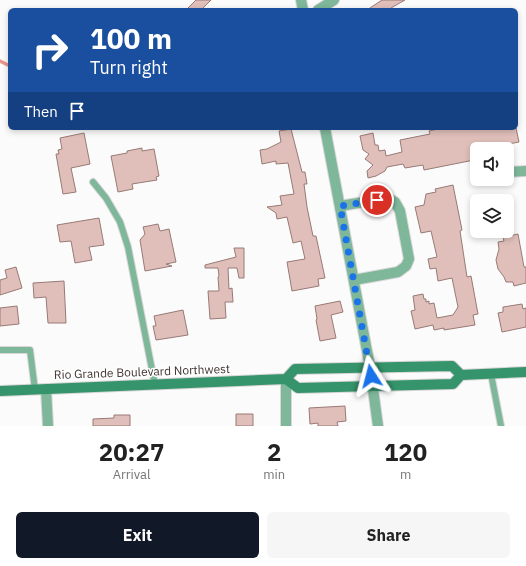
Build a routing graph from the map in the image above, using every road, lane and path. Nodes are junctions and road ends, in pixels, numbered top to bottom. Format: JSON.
{"nodes":[{"id":1,"x":334,"y":0,"type":"edge"},
{"id":2,"x":321,"y":8,"type":"edge"},
{"id":3,"x":326,"y":130,"type":"edge"},
{"id":4,"x":526,"y":171,"type":"edge"},
{"id":5,"x":514,"y":172,"type":"edge"},
{"id":6,"x":93,"y":182,"type":"dead end"},
{"id":7,"x":340,"y":206,"type":"junction"},
{"id":8,"x":354,"y":280,"type":"junction"},
{"id":9,"x":0,"y":350,"type":"edge"},
{"id":10,"x":370,"y":367,"type":"junction"},
{"id":11,"x":526,"y":372,"type":"edge"},
{"id":12,"x":491,"y":374,"type":"junction"},
{"id":13,"x":461,"y":375,"type":"junction"},
{"id":14,"x":286,"y":379,"type":"junction"},
{"id":15,"x":155,"y":385,"type":"junction"},
{"id":16,"x":372,"y":385,"type":"junction"},
{"id":17,"x":0,"y":388,"type":"edge"},
{"id":18,"x":46,"y":389,"type":"junction"},
{"id":19,"x":35,"y":390,"type":"junction"},
{"id":20,"x":48,"y":426,"type":"edge"},
{"id":21,"x":286,"y":426,"type":"edge"},
{"id":22,"x":378,"y":426,"type":"edge"},
{"id":23,"x":501,"y":426,"type":"edge"}],
"edges":[{"from":1,"to":2,"type":"street"},
{"from":3,"to":7,"type":"street"},
{"from":4,"to":5,"type":"street"},
{"from":6,"to":15,"type":"lane"},
{"from":7,"to":8,"type":"street"},
{"from":7,"to":8,"type":"street"},
{"from":8,"to":10,"type":"street"},
{"from":9,"to":19,"type":"lane"},
{"from":10,"to":13,"type":"main road"},
{"from":10,"to":14,"type":"main road"},
{"from":10,"to":16,"type":"street"},
{"from":11,"to":12,"type":"main road","name":"Rio Grande Boulevard Northwest"},
{"from":12,"to":13,"type":"main road","name":"Rio Grande Boulevard Northwest"},
{"from":12,"to":23,"type":"lane"},
{"from":13,"to":16,"type":"main road","name":"Rio Grande Boulevard Northwest"},
{"from":14,"to":15,"type":"main road","name":"Rio Grande Boulevard Northwest"},
{"from":14,"to":16,"type":"main road","name":"Rio Grande Boulevard Northwest"},
{"from":14,"to":21,"type":"street"},
{"from":15,"to":18,"type":"main road","name":"Rio Grande Boulevard Northwest"},
{"from":16,"to":22,"type":"street"},
{"from":17,"to":19,"type":"main road","name":"Rio Grande Boulevard Northwest"},
{"from":18,"to":19,"type":"main road","name":"Rio Grande Boulevard Northwest"},
{"from":18,"to":20,"type":"street"}]}
